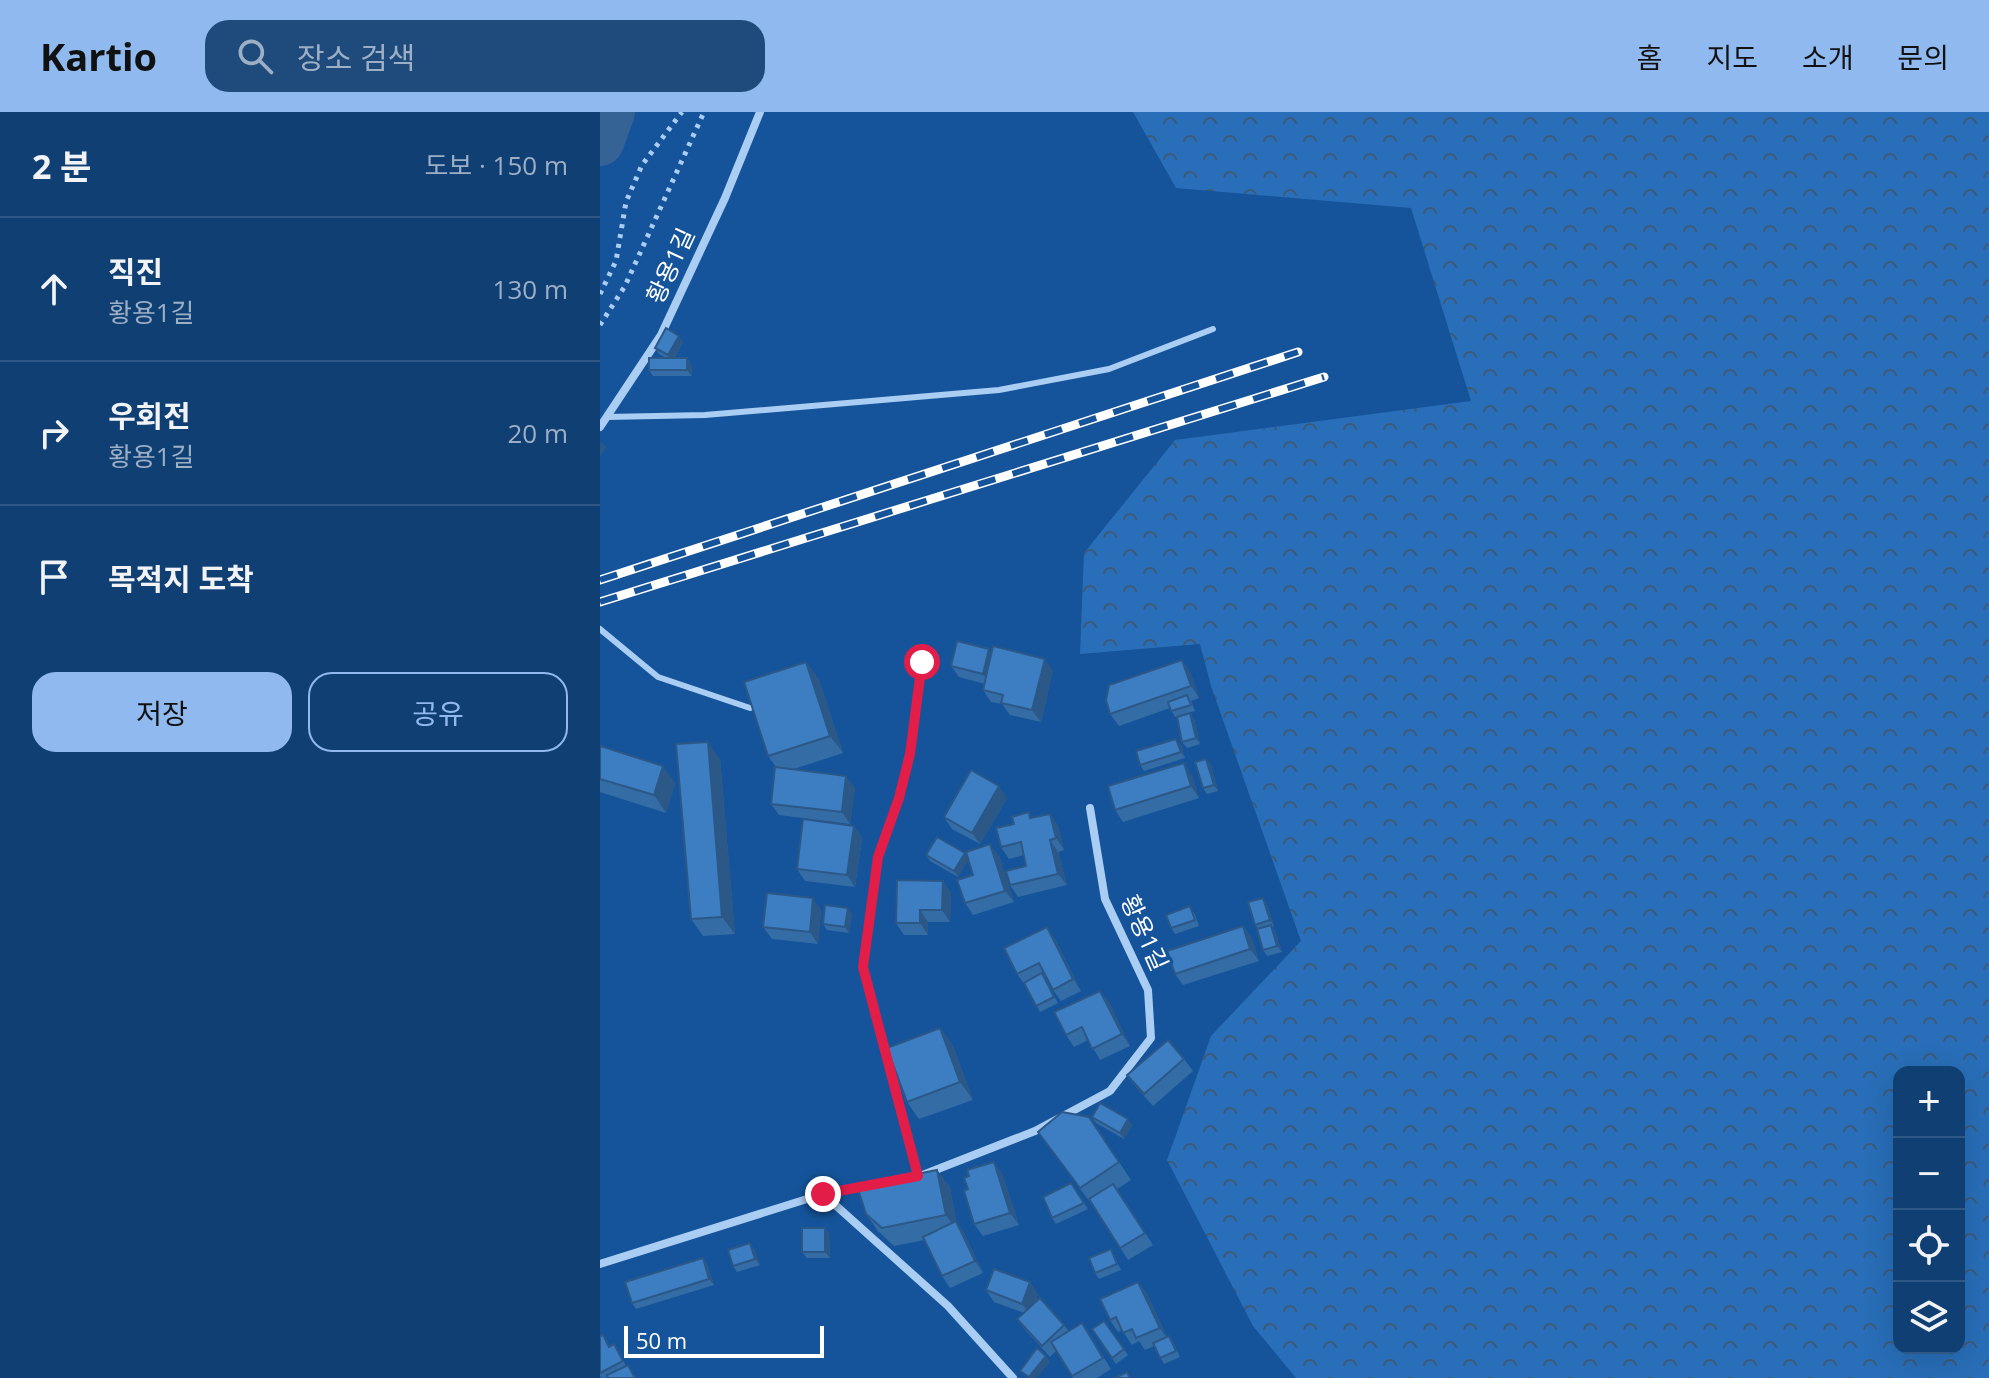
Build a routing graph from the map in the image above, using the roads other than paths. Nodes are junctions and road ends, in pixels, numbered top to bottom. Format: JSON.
{"nodes":[{"id":1,"x":760,"y":112,"type":"edge"},
{"id":2,"x":1213,"y":329,"type":"dead end"},
{"id":3,"x":607,"y":417,"type":"junction"},
{"id":4,"x":600,"y":427,"type":"edge"},
{"id":5,"x":600,"y":629,"type":"edge"},
{"id":6,"x":922,"y":662,"type":"dead end"},
{"id":7,"x":750,"y":708,"type":"edge"},
{"id":8,"x":1090,"y":808,"type":"dead end"},
{"id":9,"x":918,"y":1176,"type":"junction"},
{"id":10,"x":905,"y":1179,"type":"edge"},
{"id":11,"x":878,"y":1184,"type":"edge"},
{"id":12,"x":823,"y":1194,"type":"junction"},
{"id":13,"x":600,"y":1264,"type":"edge"},
{"id":14,"x":1013,"y":1378,"type":"edge"}],
"edges":[{"from":1,"to":3,"type":"street","name":"황용1길"},
{"from":2,"to":3,"type":"lane"},
{"from":3,"to":4,"type":"street","name":"황용1길"},
{"from":5,"to":7,"type":"lane"},
{"from":6,"to":9,"type":"street"},
{"from":8,"to":9,"type":"street","name":"황용1길"},
{"from":9,"to":10,"type":"street","name":"황용1길"},
{"from":11,"to":12,"type":"street"},
{"from":12,"to":13,"type":"street"},
{"from":12,"to":14,"type":"street"}]}
